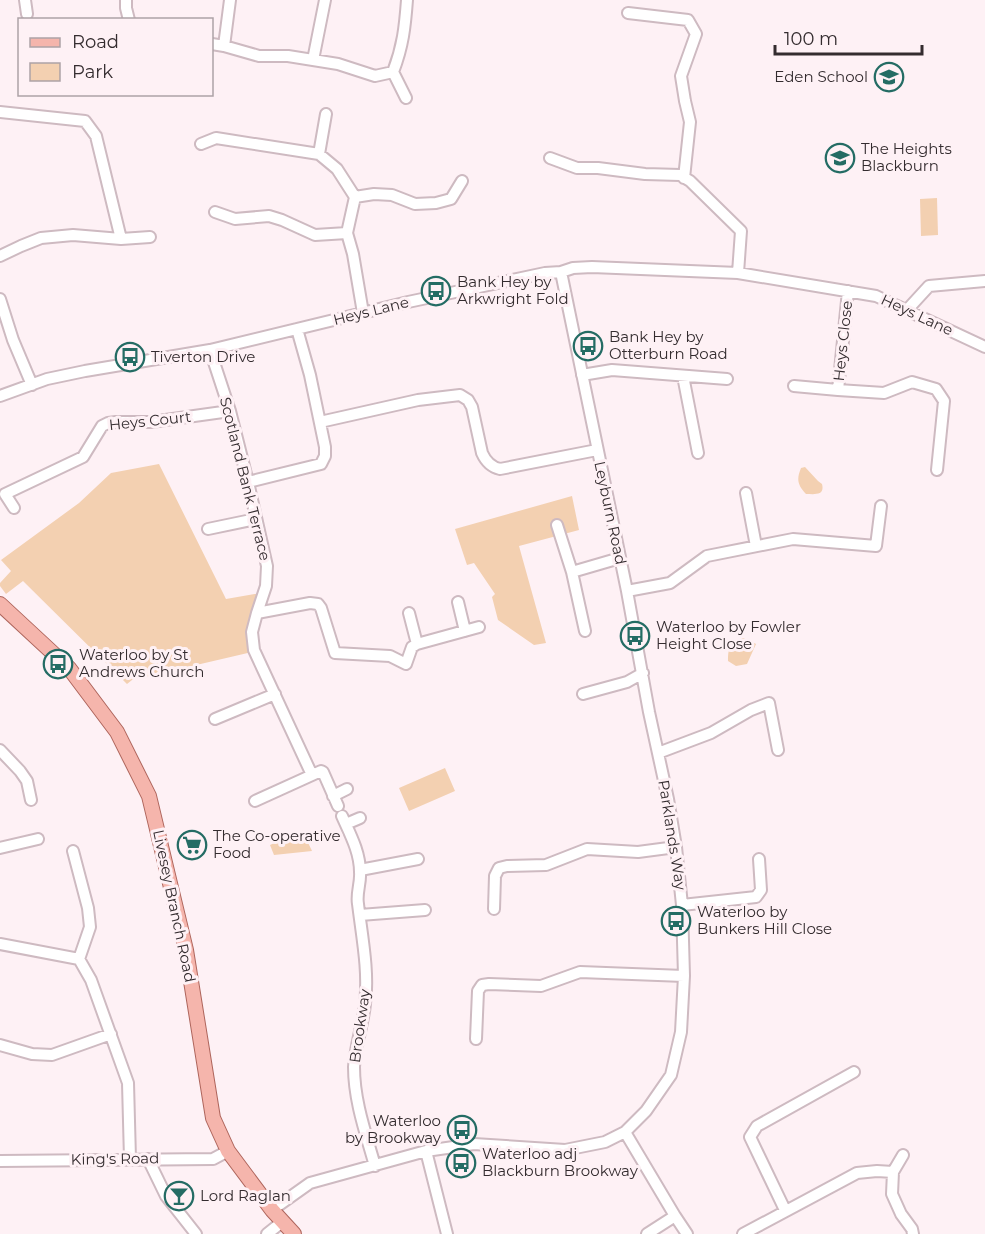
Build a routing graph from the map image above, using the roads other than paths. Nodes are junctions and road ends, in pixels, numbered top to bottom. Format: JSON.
{"nodes":[{"id":1,"x":26,"y":0,"type":"edge"},
{"id":2,"x":126,"y":0,"type":"edge"},
{"id":3,"x":230,"y":0,"type":"edge"},
{"id":4,"x":325,"y":0,"type":"edge"},
{"id":5,"x":407,"y":0,"type":"edge"},
{"id":6,"x":628,"y":13,"type":"dead end"},
{"id":7,"x":27,"y":14,"type":"dead end"},
{"id":8,"x":128,"y":18,"type":"edge"},
{"id":9,"x":213,"y":44,"type":"edge"},
{"id":10,"x":224,"y":46,"type":"junction"},
{"id":11,"x":313,"y":60,"type":"junction"},
{"id":12,"x":393,"y":72,"type":"junction"},
{"id":13,"x":406,"y":99,"type":"dead end"},
{"id":14,"x":0,"y":112,"type":"edge"},
{"id":15,"x":326,"y":114,"type":"dead end"},
{"id":16,"x":201,"y":144,"type":"dead end"},
{"id":17,"x":319,"y":154,"type":"junction"},
{"id":18,"x":550,"y":158,"type":"dead end"},
{"id":19,"x":684,"y":178,"type":"junction"},
{"id":20,"x":462,"y":181,"type":"dead end"},
{"id":21,"x":355,"y":197,"type":"junction"},
{"id":22,"x":215,"y":212,"type":"dead end"},
{"id":23,"x":347,"y":233,"type":"junction"},
{"id":24,"x":150,"y":237,"type":"dead end"},
{"id":25,"x":121,"y":240,"type":"junction"},
{"id":26,"x":0,"y":256,"type":"edge"},
{"id":27,"x":561,"y":272,"type":"junction"},
{"id":28,"x":738,"y":273,"type":"junction"},
{"id":29,"x":985,"y":281,"type":"edge"},
{"id":30,"x":848,"y":291,"type":"junction"},
{"id":31,"x":1,"y":304,"type":"edge"},
{"id":32,"x":907,"y":310,"type":"junction"},
{"id":33,"x":363,"y":313,"type":"junction"},
{"id":34,"x":297,"y":329,"type":"junction"},
{"id":35,"x":985,"y":347,"type":"edge"},
{"id":36,"x":210,"y":350,"type":"junction"},
{"id":37,"x":582,"y":375,"type":"junction"},
{"id":38,"x":683,"y":376,"type":"junction"},
{"id":39,"x":727,"y":379,"type":"dead end"},
{"id":40,"x":32,"y":385,"type":"junction"},
{"id":41,"x":794,"y":386,"type":"dead end"},
{"id":42,"x":838,"y":390,"type":"junction"},
{"id":43,"x":0,"y":396,"type":"edge"},
{"id":44,"x":230,"y":411,"type":"junction"},
{"id":45,"x":320,"y":422,"type":"junction"},
{"id":46,"x":597,"y":450,"type":"junction"},
{"id":47,"x":698,"y":453,"type":"dead end"},
{"id":48,"x":937,"y":470,"type":"dead end"},
{"id":49,"x":248,"y":482,"type":"junction"},
{"id":50,"x":746,"y":493,"type":"dead end"},
{"id":51,"x":880,"y":506,"type":"dead end"},
{"id":52,"x":14,"y":508,"type":"dead end"},
{"id":53,"x":256,"y":519,"type":"junction"},
{"id":54,"x":557,"y":525,"type":"dead end"},
{"id":55,"x":208,"y":529,"type":"dead end"},
{"id":56,"x":756,"y":546,"type":"junction"},
{"id":57,"x":620,"y":558,"type":"junction"},
{"id":58,"x":572,"y":572,"type":"junction"},
{"id":59,"x":627,"y":591,"type":"junction"},
{"id":60,"x":458,"y":603,"type":"dead end"},
{"id":61,"x":0,"y":604,"type":"edge"},
{"id":62,"x":257,"y":613,"type":"junction"},
{"id":63,"x":409,"y":613,"type":"dead end"},
{"id":64,"x":479,"y":627,"type":"dead end"},
{"id":65,"x":465,"y":631,"type":"junction"},
{"id":66,"x":585,"y":631,"type":"dead end"},
{"id":67,"x":417,"y":644,"type":"junction"},
{"id":68,"x":643,"y":674,"type":"junction"},
{"id":69,"x":274,"y":694,"type":"junction"},
{"id":70,"x":583,"y":694,"type":"dead end"},
{"id":71,"x":214,"y":719,"type":"dead end"},
{"id":72,"x":0,"y":750,"type":"edge"},
{"id":73,"x":778,"y":750,"type":"dead end"},
{"id":74,"x":658,"y":753,"type":"junction"},
{"id":75,"x":312,"y":775,"type":"junction"},
{"id":76,"x":347,"y":789,"type":"dead end"},
{"id":77,"x":30,"y":800,"type":"dead end"},
{"id":78,"x":255,"y":801,"type":"dead end"},
{"id":79,"x":340,"y":811,"type":"junction"},
{"id":80,"x":360,"y":818,"type":"dead end"},
{"id":81,"x":38,"y":839,"type":"dead end"},
{"id":82,"x":676,"y":847,"type":"junction"},
{"id":83,"x":0,"y":848,"type":"edge"},
{"id":84,"x":73,"y":851,"type":"dead end"},
{"id":85,"x":418,"y":859,"type":"dead end"},
{"id":86,"x":759,"y":859,"type":"dead end"},
{"id":87,"x":360,"y":870,"type":"junction"},
{"id":88,"x":682,"y":905,"type":"junction"},
{"id":89,"x":494,"y":909,"type":"dead end"},
{"id":90,"x":425,"y":910,"type":"dead end"},
{"id":91,"x":360,"y":915,"type":"junction"},
{"id":92,"x":0,"y":944,"type":"edge"},
{"id":93,"x":79,"y":959,"type":"junction"},
{"id":94,"x":684,"y":976,"type":"junction"},
{"id":95,"x":111,"y":1034,"type":"junction"},
{"id":96,"x":476,"y":1039,"type":"dead end"},
{"id":97,"x":0,"y":1045,"type":"edge"},
{"id":98,"x":854,"y":1072,"type":"dead end"},
{"id":99,"x":625,"y":1132,"type":"junction"},
{"id":100,"x":228,"y":1151,"type":"junction"},
{"id":101,"x":426,"y":1151,"type":"junction"},
{"id":102,"x":903,"y":1155,"type":"dead end"},
{"id":103,"x":130,"y":1159,"type":"junction"},
{"id":104,"x":148,"y":1159,"type":"junction"},
{"id":105,"x":0,"y":1161,"type":"edge"},
{"id":106,"x":375,"y":1166,"type":"junction"},
{"id":107,"x":894,"y":1172,"type":"junction"},
{"id":108,"x":272,"y":1210,"type":"junction"},
{"id":109,"x":785,"y":1210,"type":"junction"},
{"id":110,"x":675,"y":1216,"type":"junction"},
{"id":111,"x":282,"y":1221,"type":"junction"},
{"id":112,"x":196,"y":1234,"type":"edge"},
{"id":113,"x":267,"y":1234,"type":"edge"},
{"id":114,"x":294,"y":1234,"type":"edge"},
{"id":115,"x":447,"y":1234,"type":"edge"},
{"id":116,"x":647,"y":1234,"type":"edge"},
{"id":117,"x":687,"y":1234,"type":"edge"},
{"id":118,"x":742,"y":1234,"type":"edge"},
{"id":119,"x":913,"y":1234,"type":"edge"}],
"edges":[{"from":1,"to":7,"type":"street"},
{"from":2,"to":8,"type":"street"},
{"from":3,"to":10,"type":"street"},
{"from":4,"to":11,"type":"street"},
{"from":5,"to":12,"type":"street"},
{"from":6,"to":19,"type":"street"},
{"from":9,"to":10,"type":"street"},
{"from":10,"to":11,"type":"street"},
{"from":11,"to":12,"type":"street"},
{"from":12,"to":13,"type":"street"},
{"from":14,"to":25,"type":"street"},
{"from":15,"to":17,"type":"street"},
{"from":16,"to":17,"type":"street"},
{"from":17,"to":21,"type":"street"},
{"from":18,"to":19,"type":"street"},
{"from":19,"to":28,"type":"street"},
{"from":20,"to":21,"type":"street"},
{"from":21,"to":23,"type":"street"},
{"from":22,"to":23,"type":"street"},
{"from":23,"to":33,"type":"street"},
{"from":24,"to":25,"type":"street"},
{"from":25,"to":26,"type":"street"},
{"from":27,"to":28,"type":"street","name":"Heys Lane"},
{"from":27,"to":33,"type":"street","name":"Heys Lane"},
{"from":27,"to":37,"type":"street","name":"Leyburn Road"},
{"from":28,"to":30,"type":"street","name":"Heys Lane"},
{"from":29,"to":32,"type":"street"},
{"from":30,"to":32,"type":"street","name":"Heys Lane"},
{"from":30,"to":42,"type":"street","name":"Heys Close"},
{"from":31,"to":40,"type":"street"},
{"from":32,"to":35,"type":"street","name":"Heys Lane"},
{"from":33,"to":34,"type":"street","name":"Heys Lane"},
{"from":34,"to":36,"type":"street","name":"Heys Lane"},
{"from":34,"to":45,"type":"street"},
{"from":36,"to":40,"type":"street","name":"Heys Lane"},
{"from":36,"to":44,"type":"street","name":"Scotland Bank Terrace"},
{"from":37,"to":38,"type":"street"},
{"from":37,"to":46,"type":"street","name":"Leyburn Road"},
{"from":38,"to":39,"type":"street"},
{"from":38,"to":47,"type":"street"},
{"from":40,"to":43,"type":"street","name":"Heys Lane"},
{"from":41,"to":42,"type":"street","name":"Heys Close"},
{"from":42,"to":48,"type":"street","name":"Heys Close"},
{"from":44,"to":49,"type":"street","name":"Scotland Bank Terrace"},
{"from":44,"to":52,"type":"street","name":"Heys Court"},
{"from":45,"to":46,"type":"street"},
{"from":45,"to":49,"type":"street"},
{"from":46,"to":57,"type":"street","name":"Leyburn Road"},
{"from":49,"to":53,"type":"street","name":"Scotland Bank Terrace"},
{"from":50,"to":56,"type":"street"},
{"from":51,"to":56,"type":"street"},
{"from":53,"to":55,"type":"street"},
{"from":53,"to":62,"type":"street","name":"Scotland Bank Terrace"},
{"from":54,"to":58,"type":"street"},
{"from":56,"to":59,"type":"street"},
{"from":57,"to":58,"type":"street"},
{"from":57,"to":59,"type":"street","name":"Leyburn Road"},
{"from":58,"to":66,"type":"street"},
{"from":59,"to":68,"type":"street","name":"Leyburn Road"},
{"from":60,"to":65,"type":"street"},
{"from":61,"to":100,"type":"main road","name":"Livesey Branch Road"},
{"from":62,"to":67,"type":"street"},
{"from":62,"to":69,"type":"street","name":"Scotland Bank Terrace"},
{"from":63,"to":67,"type":"street"},
{"from":64,"to":65,"type":"street"},
{"from":65,"to":67,"type":"street"},
{"from":68,"to":70,"type":"street"},
{"from":68,"to":74,"type":"street","name":"Leyburn Road"},
{"from":69,"to":71,"type":"street"},
{"from":69,"to":75,"type":"street","name":"Scotland Bank Terrace"},
{"from":72,"to":77,"type":"street"},
{"from":73,"to":74,"type":"street"},
{"from":74,"to":82,"type":"street","name":"Parklands Way"},
{"from":75,"to":78,"type":"street"},
{"from":75,"to":79,"type":"street","name":"Brookway"},
{"from":76,"to":79,"type":"street"},
{"from":79,"to":80,"type":"street"},
{"from":79,"to":87,"type":"street","name":"Brookway"},
{"from":81,"to":83,"type":"street"},
{"from":82,"to":88,"type":"street","name":"Parklands Way"},
{"from":82,"to":89,"type":"street"},
{"from":84,"to":93,"type":"street"},
{"from":85,"to":87,"type":"street"},
{"from":86,"to":88,"type":"street"},
{"from":87,"to":91,"type":"street","name":"Brookway"},
{"from":88,"to":94,"type":"street","name":"Parklands Way"},
{"from":90,"to":91,"type":"street"},
{"from":91,"to":106,"type":"street","name":"Brookway"},
{"from":92,"to":93,"type":"street"},
{"from":93,"to":95,"type":"street"},
{"from":94,"to":96,"type":"street"},
{"from":94,"to":99,"type":"street","name":"Parklands Way"},
{"from":95,"to":97,"type":"street"},
{"from":95,"to":103,"type":"street"},
{"from":98,"to":109,"type":"street"},
{"from":99,"to":101,"type":"street","name":"Parklands Way"},
{"from":99,"to":110,"type":"street"},
{"from":100,"to":104,"type":"street","name":"King's Road"},
{"from":100,"to":108,"type":"main road","name":"Livesey Branch Road"},
{"from":101,"to":106,"type":"street","name":"Parklands Way"},
{"from":101,"to":115,"type":"street"},
{"from":102,"to":107,"type":"street"},
{"from":103,"to":104,"type":"street","name":"King's Road"},
{"from":103,"to":105,"type":"street","name":"King's Road"},
{"from":104,"to":112,"type":"street"},
{"from":106,"to":108,"type":"street","name":"Parklands Way"},
{"from":107,"to":109,"type":"street"},
{"from":107,"to":119,"type":"street"},
{"from":108,"to":111,"type":"main road","name":"Livesey Branch Road"},
{"from":109,"to":118,"type":"street"},
{"from":110,"to":116,"type":"street"},
{"from":110,"to":117,"type":"street"},
{"from":111,"to":113,"type":"street"},
{"from":111,"to":114,"type":"main road","name":"Livesey Branch Road"}]}
